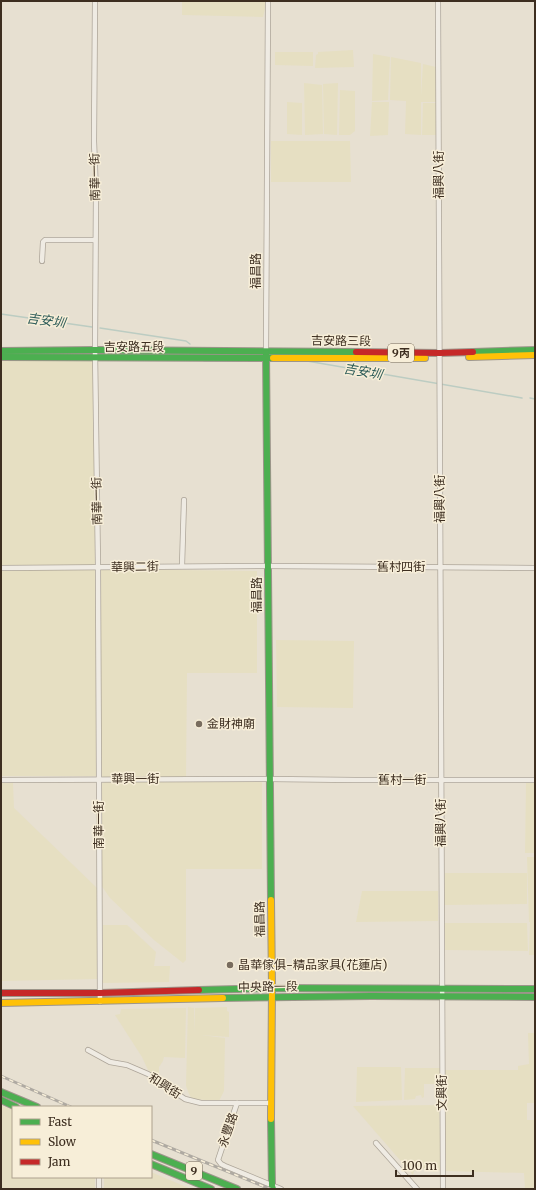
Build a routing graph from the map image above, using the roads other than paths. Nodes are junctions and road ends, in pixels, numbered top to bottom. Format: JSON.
{"nodes":[{"id":1,"x":95,"y":1,"type":"edge"},
{"id":2,"x":268,"y":1,"type":"edge"},
{"id":3,"x":438,"y":1,"type":"edge"},
{"id":4,"x":95,"y":240,"type":"junction"},
{"id":5,"x":42,"y":261,"type":"dead end"},
{"id":6,"x":95,"y":350,"type":"junction"},
{"id":7,"x":535,"y":350,"type":"edge"},
{"id":8,"x":1,"y":351,"type":"edge"},
{"id":9,"x":267,"y":354,"type":"junction"},
{"id":10,"x":535,"y":355,"type":"edge"},
{"id":11,"x":440,"y":356,"type":"junction"},
{"id":12,"x":1,"y":357,"type":"edge"},
{"id":13,"x":96,"y":358,"type":"junction"},
{"id":14,"x":184,"y":500,"type":"dead end"},
{"id":15,"x":182,"y":566,"type":"junction"},
{"id":16,"x":268,"y":566,"type":"junction"},
{"id":17,"x":98,"y":567,"type":"junction"},
{"id":18,"x":440,"y":567,"type":"junction"},
{"id":19,"x":1,"y":568,"type":"edge"},
{"id":20,"x":535,"y":568,"type":"edge"},
{"id":21,"x":99,"y":779,"type":"junction"},
{"id":22,"x":269,"y":779,"type":"junction"},
{"id":23,"x":1,"y":780,"type":"edge"},
{"id":24,"x":441,"y":780,"type":"junction"},
{"id":25,"x":535,"y":780,"type":"edge"},
{"id":26,"x":272,"y":988,"type":"junction"},
{"id":27,"x":535,"y":989,"type":"edge"},
{"id":28,"x":100,"y":993,"type":"junction"},
{"id":29,"x":442,"y":993,"type":"junction"},
{"id":30,"x":1,"y":994,"type":"edge"},
{"id":31,"x":535,"y":997,"type":"edge"},
{"id":32,"x":272,"y":998,"type":"junction"},
{"id":33,"x":100,"y":1002,"type":"junction"},
{"id":34,"x":1,"y":1003,"type":"edge"},
{"id":35,"x":88,"y":1050,"type":"dead end"},
{"id":36,"x":1,"y":1092,"type":"edge"},
{"id":37,"x":1,"y":1100,"type":"edge"},
{"id":38,"x":237,"y":1103,"type":"junction"},
{"id":39,"x":271,"y":1103,"type":"junction"},
{"id":40,"x":14,"y":1106,"type":"edge"},
{"id":41,"x":35,"y":1106,"type":"edge"},
{"id":42,"x":376,"y":1143,"type":"dead end"},
{"id":43,"x":152,"y":1154,"type":"edge"},
{"id":44,"x":152,"y":1164,"type":"edge"},
{"id":45,"x":99,"y":1178,"type":"edge"},
{"id":46,"x":273,"y":1187,"type":"edge"},
{"id":47,"x":99,"y":1189,"type":"edge"},
{"id":48,"x":210,"y":1189,"type":"edge"},
{"id":49,"x":237,"y":1189,"type":"edge"},
{"id":50,"x":281,"y":1189,"type":"edge"},
{"id":51,"x":417,"y":1189,"type":"edge"},
{"id":52,"x":443,"y":1189,"type":"edge"}],
"edges":[{"from":1,"to":4,"type":"street","name":"南華一街"},
{"from":2,"to":9,"type":"street","name":"福昌路"},
{"from":3,"to":11,"type":"street","name":"福興八街"},
{"from":4,"to":5,"type":"street"},
{"from":4,"to":6,"type":"street","name":"南華一街"},
{"from":6,"to":8,"type":"street","name":"吉安路五段","number":"9丙"},
{"from":6,"to":9,"type":"street","name":"吉安路五段","number":"9丙"},
{"from":6,"to":13,"type":"street","name":"南華一街"},
{"from":7,"to":11,"type":"street","name":"吉安路三段","number":"9丙"},
{"from":9,"to":11,"type":"street","name":"吉安路三段","number":"9丙"},
{"from":9,"to":13,"type":"street","name":"吉安路五段","number":"9丙"},
{"from":9,"to":16,"type":"street","name":"福昌路"},
{"from":10,"to":11,"type":"street","name":"吉安路三段","number":"9丙"},
{"from":11,"to":18,"type":"street","name":"福興八街"},
{"from":12,"to":13,"type":"street","name":"吉安路五段","number":"9丙"},
{"from":13,"to":17,"type":"street","name":"南華一街"},
{"from":14,"to":15,"type":"street"},
{"from":15,"to":16,"type":"street","name":"華興二街"},
{"from":15,"to":17,"type":"street","name":"華興二街"},
{"from":16,"to":18,"type":"street","name":"舊村四街"},
{"from":16,"to":22,"type":"street","name":"福昌路"},
{"from":17,"to":19,"type":"street","name":"華興二街"},
{"from":17,"to":21,"type":"street","name":"南華一街"},
{"from":18,"to":20,"type":"street","name":"舊村四街"},
{"from":18,"to":24,"type":"street","name":"福興八街"},
{"from":21,"to":22,"type":"street","name":"華興一街"},
{"from":21,"to":23,"type":"street","name":"華興一街"},
{"from":21,"to":28,"type":"street","name":"南華一街"},
{"from":22,"to":24,"type":"street","name":"舊村一街"},
{"from":22,"to":26,"type":"street","name":"福昌路"},
{"from":24,"to":25,"type":"street","name":"舊村一街"},
{"from":24,"to":29,"type":"street","name":"福興八街"},
{"from":26,"to":28,"type":"street","name":"中央路一段"},
{"from":26,"to":29,"type":"street","name":"中央路一段"},
{"from":26,"to":32,"type":"street","name":"福昌路"},
{"from":27,"to":29,"type":"street","name":"中央路一段"},
{"from":28,"to":30,"type":"street","name":"中央路一段"},
{"from":28,"to":33,"type":"street","name":"南華一街"},
{"from":29,"to":31,"type":"street","name":"中央路一段"},
{"from":29,"to":32,"type":"street","name":"中央路一段"},
{"from":29,"to":52,"type":"street","name":"文興街"},
{"from":32,"to":33,"type":"street","name":"中央路一段"},
{"from":32,"to":39,"type":"street","name":"福昌路"},
{"from":33,"to":34,"type":"street","name":"中央路一段"},
{"from":35,"to":38,"type":"street","name":"和興街"},
{"from":36,"to":41,"type":"street"},
{"from":37,"to":40,"type":"street"},
{"from":38,"to":39,"type":"street","name":"和興街"},
{"from":38,"to":46,"type":"street","name":"永豐路"},
{"from":39,"to":46,"type":"street","name":"福昌路"},
{"from":42,"to":51,"type":"street"},
{"from":43,"to":49,"type":"street","number":"9"},
{"from":44,"to":48,"type":"street","number":"9"},
{"from":45,"to":47,"type":"street"},
{"from":46,"to":50,"type":"street","name":"永豐路"}]}
